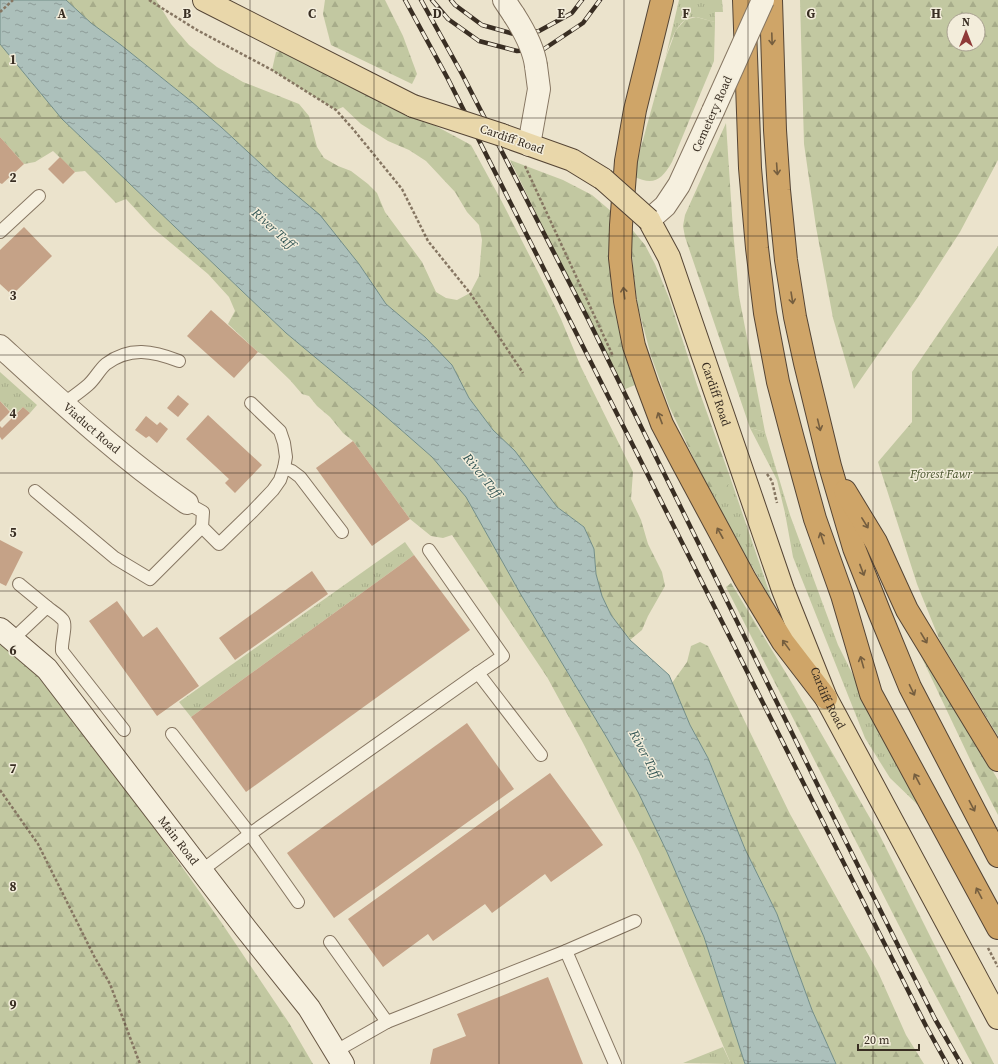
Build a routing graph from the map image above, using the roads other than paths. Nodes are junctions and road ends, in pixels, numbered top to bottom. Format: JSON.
{"nodes":[{"id":1,"x":204,"y":0,"type":"edge"},
{"id":2,"x":662,"y":0,"type":"edge"},
{"id":3,"x":744,"y":0,"type":"edge"},
{"id":4,"x":763,"y":0,"type":"edge"},
{"id":5,"x":771,"y":0,"type":"edge"},
{"id":6,"x":509,"y":8,"type":"edge"},
{"id":7,"x":529,"y":144,"type":"junction"},
{"id":8,"x":39,"y":196,"type":"dead end"},
{"id":9,"x":649,"y":220,"type":"junction"},
{"id":10,"x":0,"y":232,"type":"edge"},
{"id":11,"x":0,"y":346,"type":"edge"},
{"id":12,"x":179,"y":361,"type":"dead end"},
{"id":13,"x":251,"y":403,"type":"dead end"},
{"id":14,"x":63,"y":404,"type":"junction"},
{"id":15,"x":830,"y":466,"type":"junction"},
{"id":16,"x":284,"y":468,"type":"junction"},
{"id":17,"x":35,"y":490,"type":"dead end"},
{"id":18,"x":188,"y":503,"type":"joint"},
{"id":19,"x":202,"y":527,"type":"junction"},
{"id":20,"x":342,"y":532,"type":"dead end"},
{"id":21,"x":429,"y":550,"type":"dead end"},
{"id":22,"x":19,"y":584,"type":"dead end"},
{"id":23,"x":47,"y":607,"type":"junction"},
{"id":24,"x":6,"y":634,"type":"edge"},
{"id":25,"x":478,"y":673,"type":"junction"},
{"id":26,"x":826,"y":698,"type":"junction"},
{"id":27,"x":124,"y":730,"type":"dead end"},
{"id":28,"x":172,"y":734,"type":"dead end"},
{"id":29,"x":541,"y":755,"type":"dead end"},
{"id":30,"x":998,"y":760,"type":"edge"},
{"id":31,"x":250,"y":834,"type":"junction"},
{"id":32,"x":998,"y":856,"type":"edge"},
{"id":33,"x":201,"y":870,"type":"junction"},
{"id":34,"x":298,"y":902,"type":"dead end"},
{"id":35,"x":635,"y":922,"type":"dead end"},
{"id":36,"x":998,"y":928,"type":"edge"},
{"id":37,"x":330,"y":942,"type":"dead end"},
{"id":38,"x":566,"y":951,"type":"junction"},
{"id":39,"x":998,"y":1018,"type":"edge"},
{"id":40,"x":386,"y":1022,"type":"junction"},
{"id":41,"x":339,"y":1058,"type":"edge"},
{"id":42,"x":614,"y":1064,"type":"edge"}],
"edges":[{"from":1,"to":7,"type":"main road","name":"Cardiff Road","bridge":true},
{"from":26,"to":2,"type":"highway","one_way":true},
{"from":36,"to":3,"type":"highway","one_way":true},
{"from":4,"to":9,"type":"street","name":"Cemetery Road","bridge":true},
{"from":5,"to":15,"type":"highway","one_way":true},
{"from":6,"to":7,"type":"street","bridge":true},
{"from":7,"to":9,"type":"main road","name":"Cardiff Road","bridge":true},
{"from":8,"to":10,"type":"lane"},
{"from":9,"to":26,"type":"main road","name":"Cardiff Road"},
{"from":11,"to":14,"type":"street","name":"Viaduct Road"},
{"from":12,"to":14,"type":"lane"},
{"from":13,"to":16,"type":"lane"},
{"from":14,"to":18,"type":"street","name":"Viaduct Road"},
{"from":15,"to":30,"type":"highway","one_way":true},
{"from":15,"to":32,"type":"highway","one_way":true},
{"from":16,"to":19,"type":"lane"},
{"from":16,"to":20,"type":"lane"},
{"from":17,"to":19,"type":"lane"},
{"from":18,"to":19,"type":"lane"},
{"from":21,"to":25,"type":"lane"},
{"from":22,"to":23,"type":"lane"},
{"from":23,"to":24,"type":"lane"},
{"from":23,"to":27,"type":"lane"},
{"from":24,"to":33,"type":"street","name":"Main Road"},
{"from":25,"to":29,"type":"lane"},
{"from":25,"to":31,"type":"lane"},
{"from":26,"to":39,"type":"main road","name":"Cardiff Road"},
{"from":28,"to":31,"type":"lane"},
{"from":31,"to":33,"type":"lane"},
{"from":31,"to":34,"type":"lane"},
{"from":33,"to":41,"type":"street","name":"Main Road"},
{"from":35,"to":38,"type":"lane"},
{"from":37,"to":40,"type":"lane"},
{"from":38,"to":40,"type":"lane"},
{"from":38,"to":42,"type":"lane"},
{"from":40,"to":41,"type":"lane"}]}
